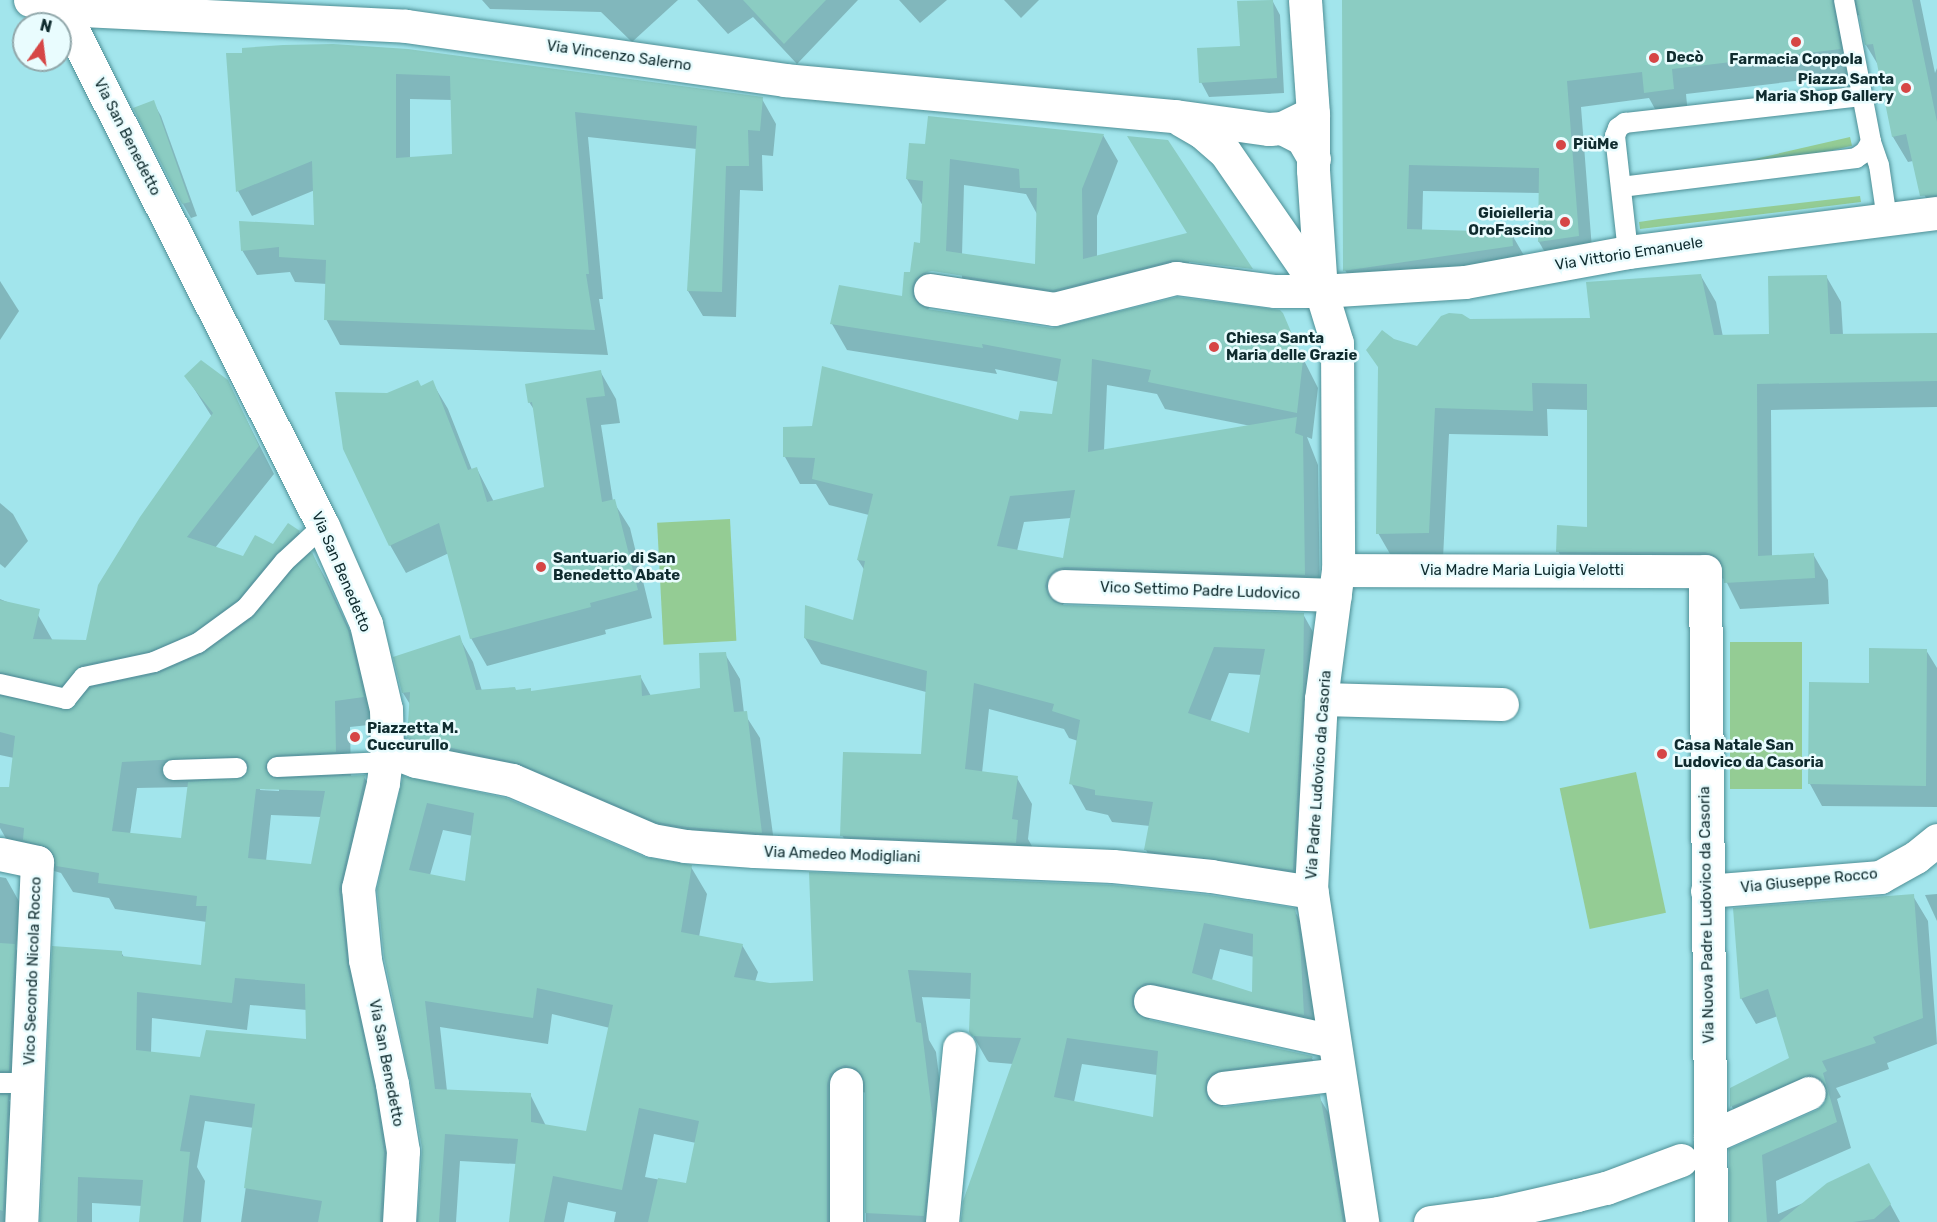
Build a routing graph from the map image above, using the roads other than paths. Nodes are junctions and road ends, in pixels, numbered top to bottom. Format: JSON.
{"nodes":[{"id":1,"x":30,"y":0,"type":"edge"},
{"id":2,"x":1305,"y":0,"type":"edge"},
{"id":3,"x":1844,"y":0,"type":"edge"},
{"id":4,"x":62,"y":9,"type":"junction"},
{"id":5,"x":1862,"y":96,"type":"junction"},
{"id":6,"x":1313,"y":113,"type":"junction"},
{"id":7,"x":1175,"y":116,"type":"junction"},
{"id":8,"x":1276,"y":129,"type":"junction"},
{"id":9,"x":1871,"y":142,"type":"junction"},
{"id":10,"x":1313,"y":164,"type":"junction"},
{"id":11,"x":1247,"y":181,"type":"junction"},
{"id":12,"x":1621,"y":187,"type":"junction"},
{"id":13,"x":1937,"y":213,"type":"edge"},
{"id":14,"x":1887,"y":219,"type":"junction"},
{"id":15,"x":1628,"y":252,"type":"junction"},
{"id":16,"x":930,"y":290,"type":"dead end"},
{"id":17,"x":1321,"y":291,"type":"junction"},
{"id":18,"x":323,"y":526,"type":"junction"},
{"id":19,"x":1705,"y":571,"type":"joint"},
{"id":20,"x":1337,"y":582,"type":"junction"},
{"id":21,"x":1064,"y":586,"type":"dead end"},
{"id":22,"x":0,"y":684,"type":"edge"},
{"id":23,"x":1321,"y":699,"type":"junction"},
{"id":24,"x":1502,"y":704,"type":"dead end"},
{"id":25,"x":387,"y":756,"type":"junction"},
{"id":26,"x":278,"y":767,"type":"dead end"},
{"id":27,"x":237,"y":768,"type":"dead end"},
{"id":28,"x":173,"y":770,"type":"dead end"},
{"id":29,"x":1937,"y":840,"type":"edge"},
{"id":30,"x":0,"y":854,"type":"edge"},
{"id":31,"x":1707,"y":891,"type":"junction"},
{"id":32,"x":1312,"y":892,"type":"junction"},
{"id":33,"x":1150,"y":1001,"type":"dead end"},
{"id":34,"x":1333,"y":1041,"type":"junction"},
{"id":35,"x":959,"y":1048,"type":"dead end"},
{"id":36,"x":1338,"y":1074,"type":"junction"},
{"id":37,"x":14,"y":1083,"type":"edge"},
{"id":38,"x":846,"y":1084,"type":"dead end"},
{"id":39,"x":1223,"y":1088,"type":"dead end"},
{"id":40,"x":1809,"y":1093,"type":"dead end"},
{"id":41,"x":1710,"y":1137,"type":"junction"},
{"id":42,"x":1681,"y":1160,"type":"dead end"},
{"id":43,"x":21,"y":1222,"type":"edge"},
{"id":44,"x":399,"y":1222,"type":"edge"},
{"id":45,"x":846,"y":1222,"type":"edge"},
{"id":46,"x":942,"y":1222,"type":"edge"},
{"id":47,"x":1362,"y":1222,"type":"edge"},
{"id":48,"x":1430,"y":1222,"type":"edge"},
{"id":49,"x":1711,"y":1222,"type":"edge"}],
"edges":[{"from":1,"to":4,"type":"street","name":"Via Vincenzo Salerno"},
{"from":2,"to":6,"type":"street"},
{"from":3,"to":5,"type":"lane"},
{"from":4,"to":7,"type":"street","name":"Via Vincenzo Salerno"},
{"from":4,"to":18,"type":"street","name":"Via San Benedetto"},
{"from":5,"to":9,"type":"lane"},
{"from":5,"to":12,"type":"lane"},
{"from":6,"to":8,"type":"street"},
{"from":6,"to":10,"type":"street"},
{"from":7,"to":8,"type":"street","name":"Via Vincenzo Salerno"},
{"from":7,"to":11,"type":"street"},
{"from":8,"to":10,"type":"street"},
{"from":8,"to":11,"type":"street"},
{"from":9,"to":12,"type":"lane"},
{"from":9,"to":14,"type":"lane"},
{"from":10,"to":11,"type":"street"},
{"from":10,"to":17,"type":"street"},
{"from":11,"to":17,"type":"street"},
{"from":12,"to":15,"type":"lane"},
{"from":13,"to":14,"type":"street","name":"Via Vittorio Emanuele"},
{"from":14,"to":15,"type":"street","name":"Via Vittorio Emanuele"},
{"from":15,"to":17,"type":"street","name":"Via Vittorio Emanuele"},
{"from":16,"to":17,"type":"street","name":"Via Vittorio Emanuele"},
{"from":17,"to":20,"type":"street","name":"Via Padre Ludovico da Casoria"},
{"from":18,"to":22,"type":"lane"},
{"from":18,"to":25,"type":"street","name":"Via San Benedetto"},
{"from":19,"to":20,"type":"street","name":"Via Madre Maria Luigia Velotti"},
{"from":19,"to":31,"type":"street","name":"Via Nuova Padre Ludovico da Casoria"},
{"from":20,"to":21,"type":"street","name":"Vico Settimo Padre Ludovico"},
{"from":20,"to":23,"type":"street","name":"Via Padre Ludovico da Casoria"},
{"from":23,"to":24,"type":"street"},
{"from":23,"to":32,"type":"street","name":"Via Padre Ludovico da Casoria"},
{"from":25,"to":26,"type":"lane"},
{"from":25,"to":32,"type":"street","name":"Via Amedeo Modigliani"},
{"from":25,"to":44,"type":"street","name":"Via San Benedetto"},
{"from":27,"to":28,"type":"lane"},
{"from":29,"to":31,"type":"street","name":"Via Giuseppe Rocco"},
{"from":30,"to":37,"type":"street","name":"Vico Secondo Nicola Rocco"},
{"from":31,"to":41,"type":"street","name":"Via Nuova Padre Ludovico da Casoria"},
{"from":32,"to":34,"type":"street","name":"Via Padre Ludovico da Casoria"},
{"from":33,"to":34,"type":"street"},
{"from":34,"to":36,"type":"street","name":"Via Padre Ludovico da Casoria"},
{"from":35,"to":46,"type":"street"},
{"from":36,"to":39,"type":"street"},
{"from":36,"to":47,"type":"street","name":"Via Padre Ludovico da Casoria"},
{"from":37,"to":43,"type":"street","name":"Vico Secondo Nicola Rocco"},
{"from":38,"to":45,"type":"street"},
{"from":40,"to":41,"type":"street"},
{"from":41,"to":49,"type":"street","name":"Via Nuova Padre Ludovico da Casoria"},
{"from":42,"to":48,"type":"street"}]}
